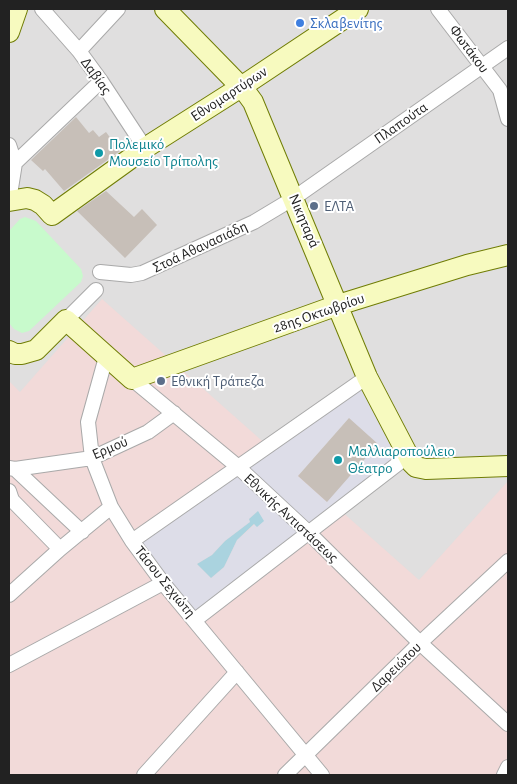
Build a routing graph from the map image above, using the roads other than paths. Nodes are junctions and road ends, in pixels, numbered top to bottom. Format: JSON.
{"nodes":[{"id":1,"x":17,"y":9,"type":"edge"},
{"id":2,"x":42,"y":9,"type":"edge"},
{"id":3,"x":118,"y":9,"type":"edge"},
{"id":4,"x":165,"y":9,"type":"edge"},
{"id":5,"x":358,"y":9,"type":"edge"},
{"id":6,"x":438,"y":9,"type":"edge"},
{"id":7,"x":9,"y":32,"type":"edge"},
{"id":8,"x":508,"y":48,"type":"edge"},
{"id":9,"x":79,"y":52,"type":"junction"},
{"id":10,"x":481,"y":66,"type":"junction"},
{"id":11,"x":101,"y":81,"type":"junction"},
{"id":12,"x":241,"y":87,"type":"junction"},
{"id":13,"x":508,"y":119,"type":"edge"},
{"id":14,"x":9,"y":145,"type":"edge"},
{"id":15,"x":144,"y":148,"type":"junction"},
{"id":16,"x":15,"y":163,"type":"junction"},
{"id":17,"x":294,"y":198,"type":"junction"},
{"id":18,"x":9,"y":201,"type":"edge"},
{"id":19,"x":508,"y":255,"type":"edge"},
{"id":20,"x":100,"y":272,"type":"dead end"},
{"id":21,"x":96,"y":290,"type":"dead end"},
{"id":22,"x":338,"y":305,"type":"junction"},
{"id":23,"x":66,"y":320,"type":"junction"},
{"id":24,"x":9,"y":351,"type":"edge"},
{"id":25,"x":106,"y":357,"type":"junction"},
{"id":26,"x":367,"y":377,"type":"junction"},
{"id":27,"x":132,"y":379,"type":"junction"},
{"id":28,"x":174,"y":413,"type":"junction"},
{"id":29,"x":408,"y":456,"type":"junction"},
{"id":30,"x":92,"y":458,"type":"junction"},
{"id":31,"x":237,"y":466,"type":"junction"},
{"id":32,"x":508,"y":466,"type":"edge"},
{"id":33,"x":12,"y":468,"type":"edge"},
{"id":34,"x":10,"y":497,"type":"edge"},
{"id":35,"x":111,"y":507,"type":"junction"},
{"id":36,"x":82,"y":532,"type":"junction"},
{"id":37,"x":308,"y":532,"type":"junction"},
{"id":38,"x":132,"y":541,"type":"junction"},
{"id":39,"x":60,"y":549,"type":"junction"},
{"id":40,"x":508,"y":561,"type":"edge"},
{"id":41,"x":163,"y":583,"type":"junction"},
{"id":42,"x":9,"y":595,"type":"edge"},
{"id":43,"x":195,"y":620,"type":"junction"},
{"id":44,"x":420,"y":643,"type":"junction"},
{"id":45,"x":9,"y":663,"type":"edge"},
{"id":46,"x":238,"y":672,"type":"junction"},
{"id":47,"x":508,"y":724,"type":"edge"},
{"id":48,"x":306,"y":754,"type":"junction"},
{"id":49,"x":508,"y":767,"type":"edge"},
{"id":50,"x":144,"y":775,"type":"edge"},
{"id":51,"x":285,"y":775,"type":"edge"},
{"id":52,"x":322,"y":775,"type":"edge"},
{"id":53,"x":504,"y":775,"type":"edge"}],
"edges":[{"from":1,"to":7,"type":"main road"},
{"from":2,"to":9,"type":"street","name":"Δαβίας"},
{"from":3,"to":9,"type":"street"},
{"from":4,"to":12,"type":"main road","name":"Νικηταρά"},
{"from":5,"to":12,"type":"main road","name":"Εθνομαρτύρων"},
{"from":6,"to":10,"type":"street","name":"Φωτάκου"},
{"from":8,"to":10,"type":"street","name":"Πλαπούτα"},
{"from":9,"to":11,"type":"street","name":"Δαβίας"},
{"from":10,"to":13,"type":"street","name":"Φωτάκου"},
{"from":10,"to":17,"type":"street","name":"Πλαπούτα"},
{"from":11,"to":15,"type":"street","name":"Δαβίας"},
{"from":11,"to":16,"type":"street"},
{"from":12,"to":15,"type":"main road","name":"Εθνομαρτύρων"},
{"from":12,"to":17,"type":"main road","name":"Νικηταρά"},
{"from":14,"to":16,"type":"street"},
{"from":15,"to":18,"type":"main road","name":"Εθνομαρτύρων"},
{"from":16,"to":18,"type":"street"},
{"from":17,"to":20,"type":"street","name":"Στοά Αθανασιάδη"},
{"from":17,"to":22,"type":"main road","name":"Νικηταρά"},
{"from":19,"to":22,"type":"main road","name":"28ης Οκτωβρίου"},
{"from":21,"to":23,"type":"street"},
{"from":22,"to":26,"type":"main road","name":"Νικηταρά"},
{"from":22,"to":27,"type":"main road","name":"28ης Οκτωβρίου"},
{"from":23,"to":24,"type":"main road"},
{"from":23,"to":25,"type":"main road","name":"Εθνικής Αντιστάσεως"},
{"from":25,"to":27,"type":"main road","name":"Εθνικής Αντιστάσεως"},
{"from":25,"to":30,"type":"street","name":"Τάσου Σεχιώτη"},
{"from":26,"to":29,"type":"main road","name":"Νικηταρά"},
{"from":26,"to":31,"type":"street"},
{"from":27,"to":28,"type":"street","name":"Εθνικής Αντιστάσεως"},
{"from":28,"to":30,"type":"street","name":"Ερμού"},
{"from":28,"to":31,"type":"street","name":"Εθνικής Αντιστάσεως"},
{"from":29,"to":32,"type":"main road"},
{"from":29,"to":37,"type":"street"},
{"from":30,"to":33,"type":"street","name":"Ερμού"},
{"from":30,"to":35,"type":"street","name":"Τάσου Σεχιώτη"},
{"from":31,"to":37,"type":"street","name":"Εθνικής Αντιστάσεως"},
{"from":31,"to":38,"type":"street"},
{"from":33,"to":36,"type":"street"},
{"from":34,"to":39,"type":"street"},
{"from":35,"to":36,"type":"street"},
{"from":35,"to":38,"type":"street","name":"Τάσου Σεχιώτη"},
{"from":36,"to":39,"type":"street"},
{"from":37,"to":43,"type":"street"},
{"from":37,"to":44,"type":"street","name":"Εθνικής Αντιστάσεως"},
{"from":38,"to":41,"type":"street","name":"Τάσου Σεχιώτη"},
{"from":39,"to":42,"type":"street"},
{"from":40,"to":44,"type":"street","name":"Δαρειώτου"},
{"from":41,"to":43,"type":"street","name":"Τάσου Σεχιώτη"},
{"from":41,"to":45,"type":"street"},
{"from":43,"to":46,"type":"street","name":"Τάσου Σεχιώτη"},
{"from":44,"to":47,"type":"street","name":"Εθνικής Αντιστάσεως"},
{"from":44,"to":48,"type":"street","name":"Δαρειώτου"},
{"from":46,"to":48,"type":"street","name":"Τάσου Σεχιώτη"},
{"from":46,"to":50,"type":"street"},
{"from":48,"to":51,"type":"street","name":"Δαρειώτου"},
{"from":48,"to":52,"type":"street","name":"Τάσου Σεχιώτη"},
{"from":49,"to":53,"type":"street"}]}
